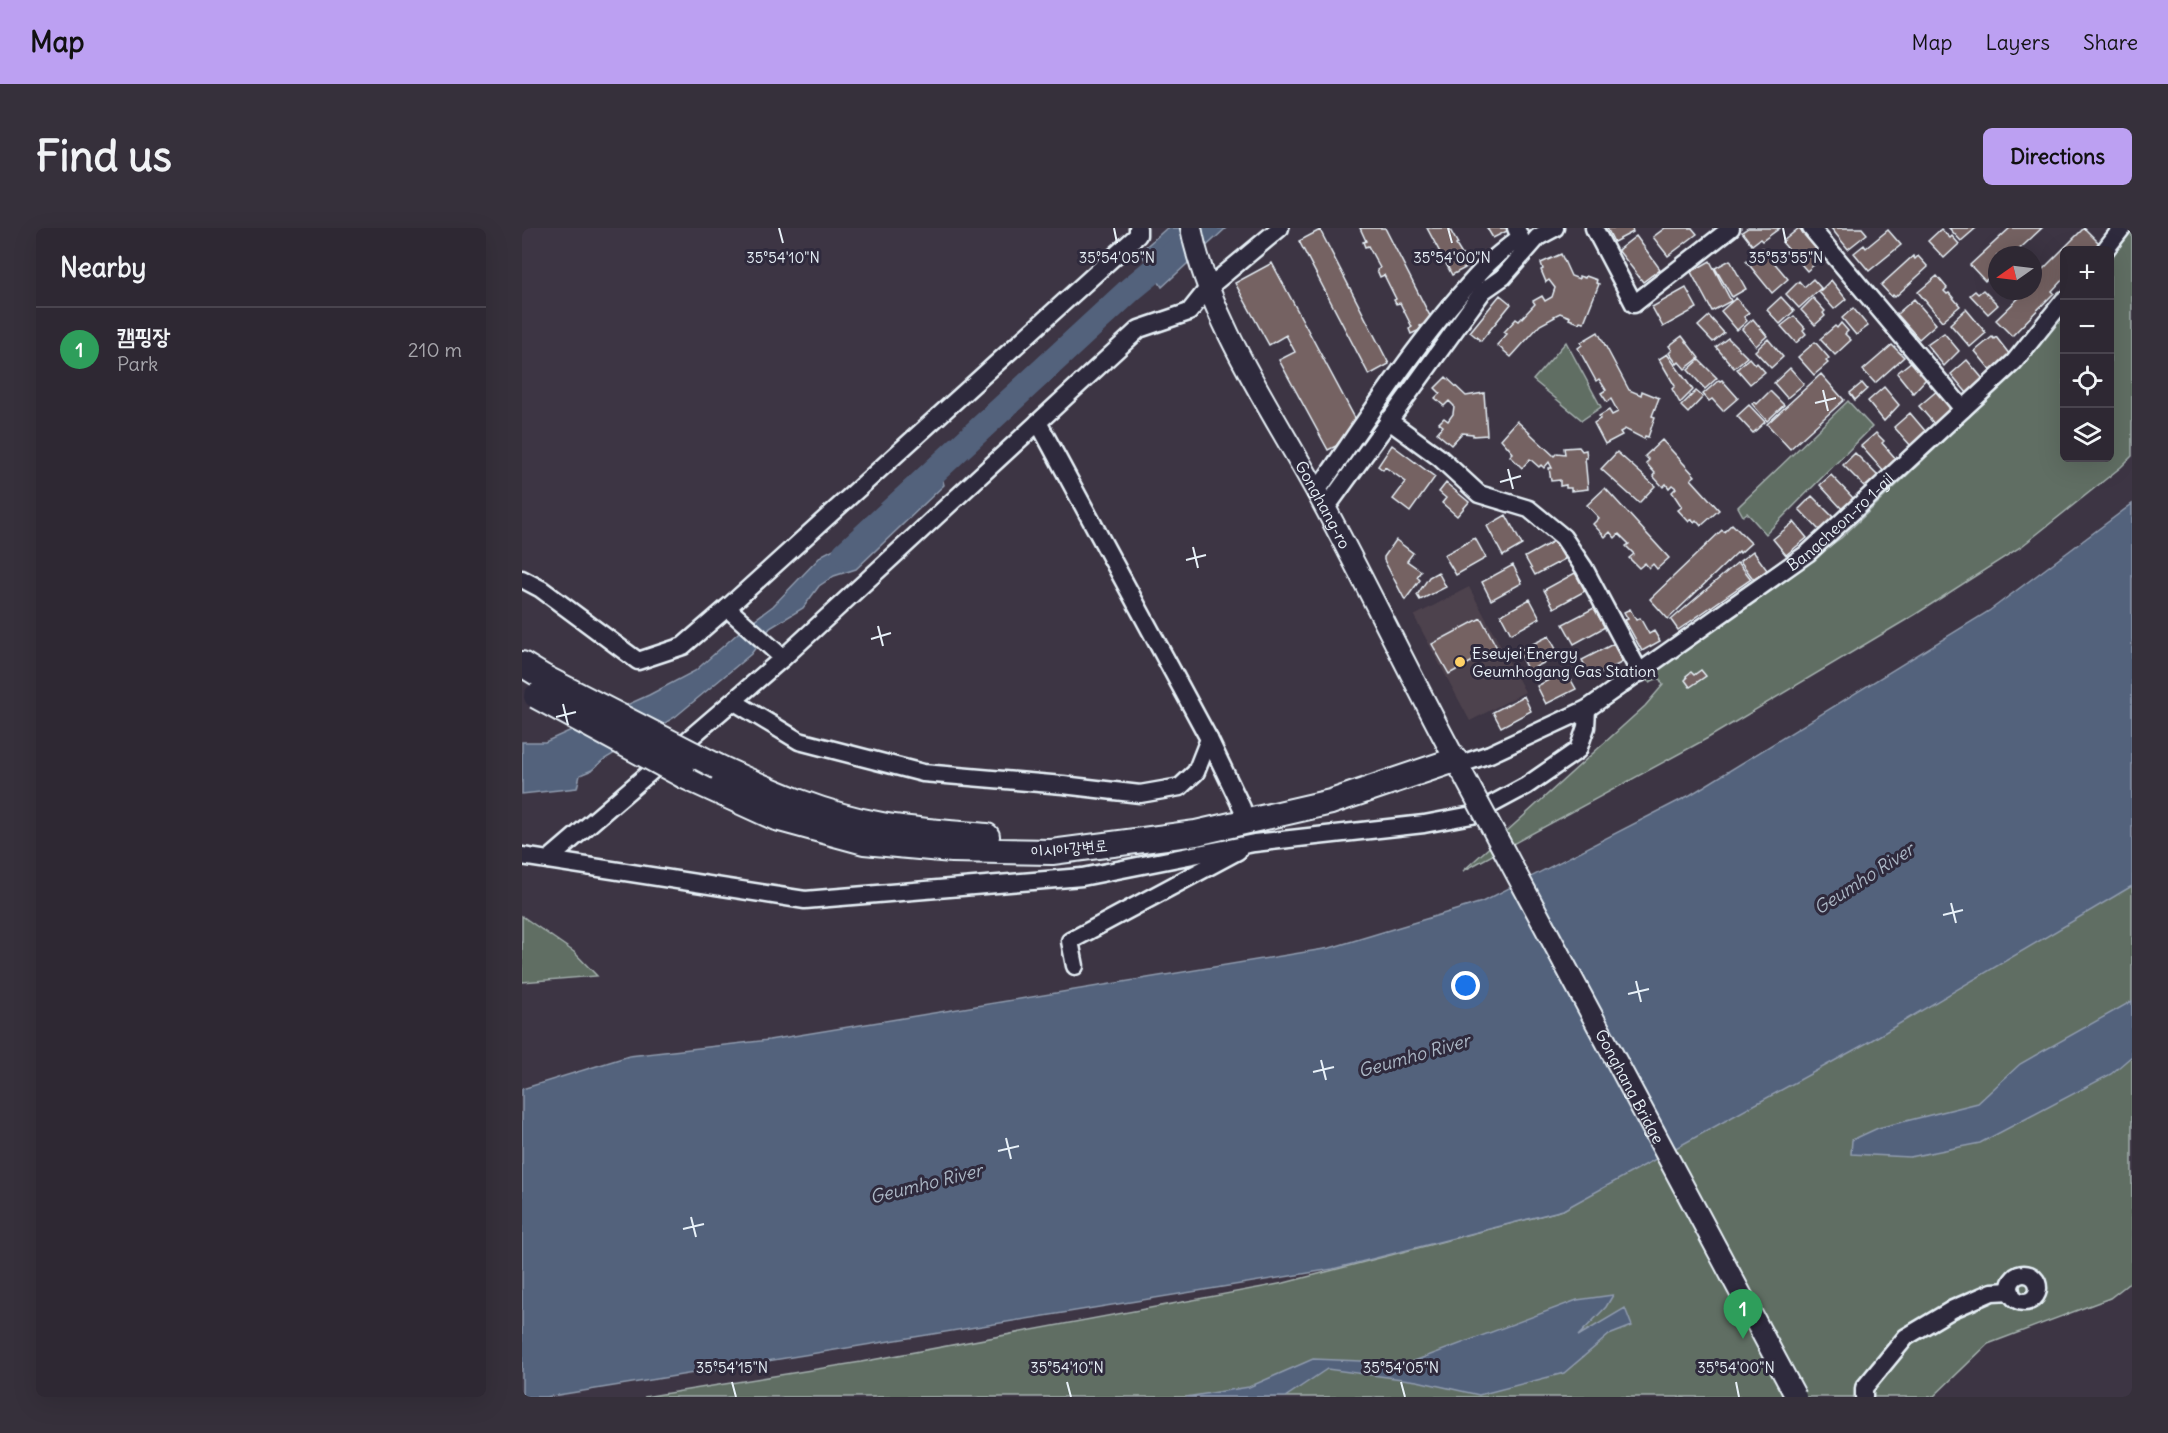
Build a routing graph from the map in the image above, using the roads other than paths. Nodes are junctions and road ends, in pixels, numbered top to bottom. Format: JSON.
{"nodes":[{"id":1,"x":1138,"y":228,"type":"edge"},
{"id":2,"x":1191,"y":228,"type":"edge"},
{"id":3,"x":1280,"y":228,"type":"edge"},
{"id":4,"x":1516,"y":228,"type":"edge"},
{"id":5,"x":1555,"y":228,"type":"edge"},
{"id":6,"x":1594,"y":228,"type":"edge"},
{"id":7,"x":1731,"y":228,"type":"edge"},
{"id":8,"x":1811,"y":228,"type":"edge"},
{"id":9,"x":2122,"y":228,"type":"edge"},
{"id":10,"x":2107,"y":246,"type":"edge"},
{"id":11,"x":1209,"y":287,"type":"junction"},
{"id":12,"x":2060,"y":305,"type":"edge"},
{"id":13,"x":1963,"y":409,"type":"junction"},
{"id":14,"x":1388,"y":420,"type":"junction"},
{"id":15,"x":1038,"y":422,"type":"junction"},
{"id":16,"x":1321,"y":500,"type":"junction"},
{"id":17,"x":522,"y":579,"type":"edge"},
{"id":18,"x":728,"y":608,"type":"junction"},
{"id":19,"x":783,"y":658,"type":"junction"},
{"id":20,"x":522,"y":664,"type":"edge"},
{"id":21,"x":1640,"y":673,"type":"junction"},
{"id":22,"x":534,"y":687,"type":"edge"},
{"id":23,"x":733,"y":701,"type":"junction"},
{"id":24,"x":1587,"y":709,"type":"junction"},
{"id":25,"x":1209,"y":739,"type":"junction"},
{"id":26,"x":1456,"y":762,"type":"junction"},
{"id":27,"x":1242,"y":808,"type":"junction"},
{"id":28,"x":1254,"y":843,"type":"junction"},
{"id":29,"x":522,"y":856,"type":"edge"},
{"id":30,"x":548,"y":860,"type":"junction"},
{"id":31,"x":1075,"y":966,"type":"dead end"},
{"id":32,"x":2011,"y":1291,"type":"dead end"},
{"id":33,"x":1796,"y":1397,"type":"edge"},
{"id":34,"x":1864,"y":1397,"type":"edge"}],
"edges":[{"from":1,"to":18,"type":"street"},
{"from":2,"to":11,"type":"main road","name":"Gonghang-ro"},
{"from":3,"to":11,"type":"street"},
{"from":4,"to":16,"type":"street"},
{"from":5,"to":14,"type":"street"},
{"from":6,"to":7,"type":"street"},
{"from":8,"to":13,"type":"street"},
{"from":9,"to":10,"type":"street"},
{"from":11,"to":15,"type":"street"},
{"from":11,"to":16,"type":"main road","name":"Gonghang-ro"},
{"from":12,"to":13,"type":"street","name":"Bangcheon-ro 1-gil"},
{"from":13,"to":21,"type":"street","name":"Bangcheon-ro 1-gil"},
{"from":14,"to":16,"type":"street"},
{"from":14,"to":21,"type":"street"},
{"from":15,"to":19,"type":"street"},
{"from":15,"to":25,"type":"street"},
{"from":16,"to":26,"type":"main road","name":"Gonghang-ro"},
{"from":17,"to":18,"type":"street"},
{"from":18,"to":19,"type":"street"},
{"from":19,"to":23,"type":"street"},
{"from":20,"to":22,"type":"highway"},
{"from":21,"to":24,"type":"street","name":"Bangcheon-ro 1-gil"},
{"from":22,"to":26,"type":"highway","name":"이시아강변로","bridge":true},
{"from":22,"to":27,"type":"highway","name":"이시아강변로","bridge":true},
{"from":23,"to":25,"type":"street"},
{"from":23,"to":30,"type":"street"},
{"from":24,"to":26,"type":"street","name":"Bangcheon-ro 1-gil"},
{"from":24,"to":28,"type":"street"},
{"from":25,"to":27,"type":"street"},
{"from":26,"to":27,"type":"highway","name":"이시아강변로"},
{"from":26,"to":33,"type":"main road","name":"Gonghang Bridge","bridge":true},
{"from":28,"to":30,"type":"street"},
{"from":28,"to":31,"type":"street"},
{"from":29,"to":30,"type":"street"},
{"from":32,"to":34,"type":"street"}]}
